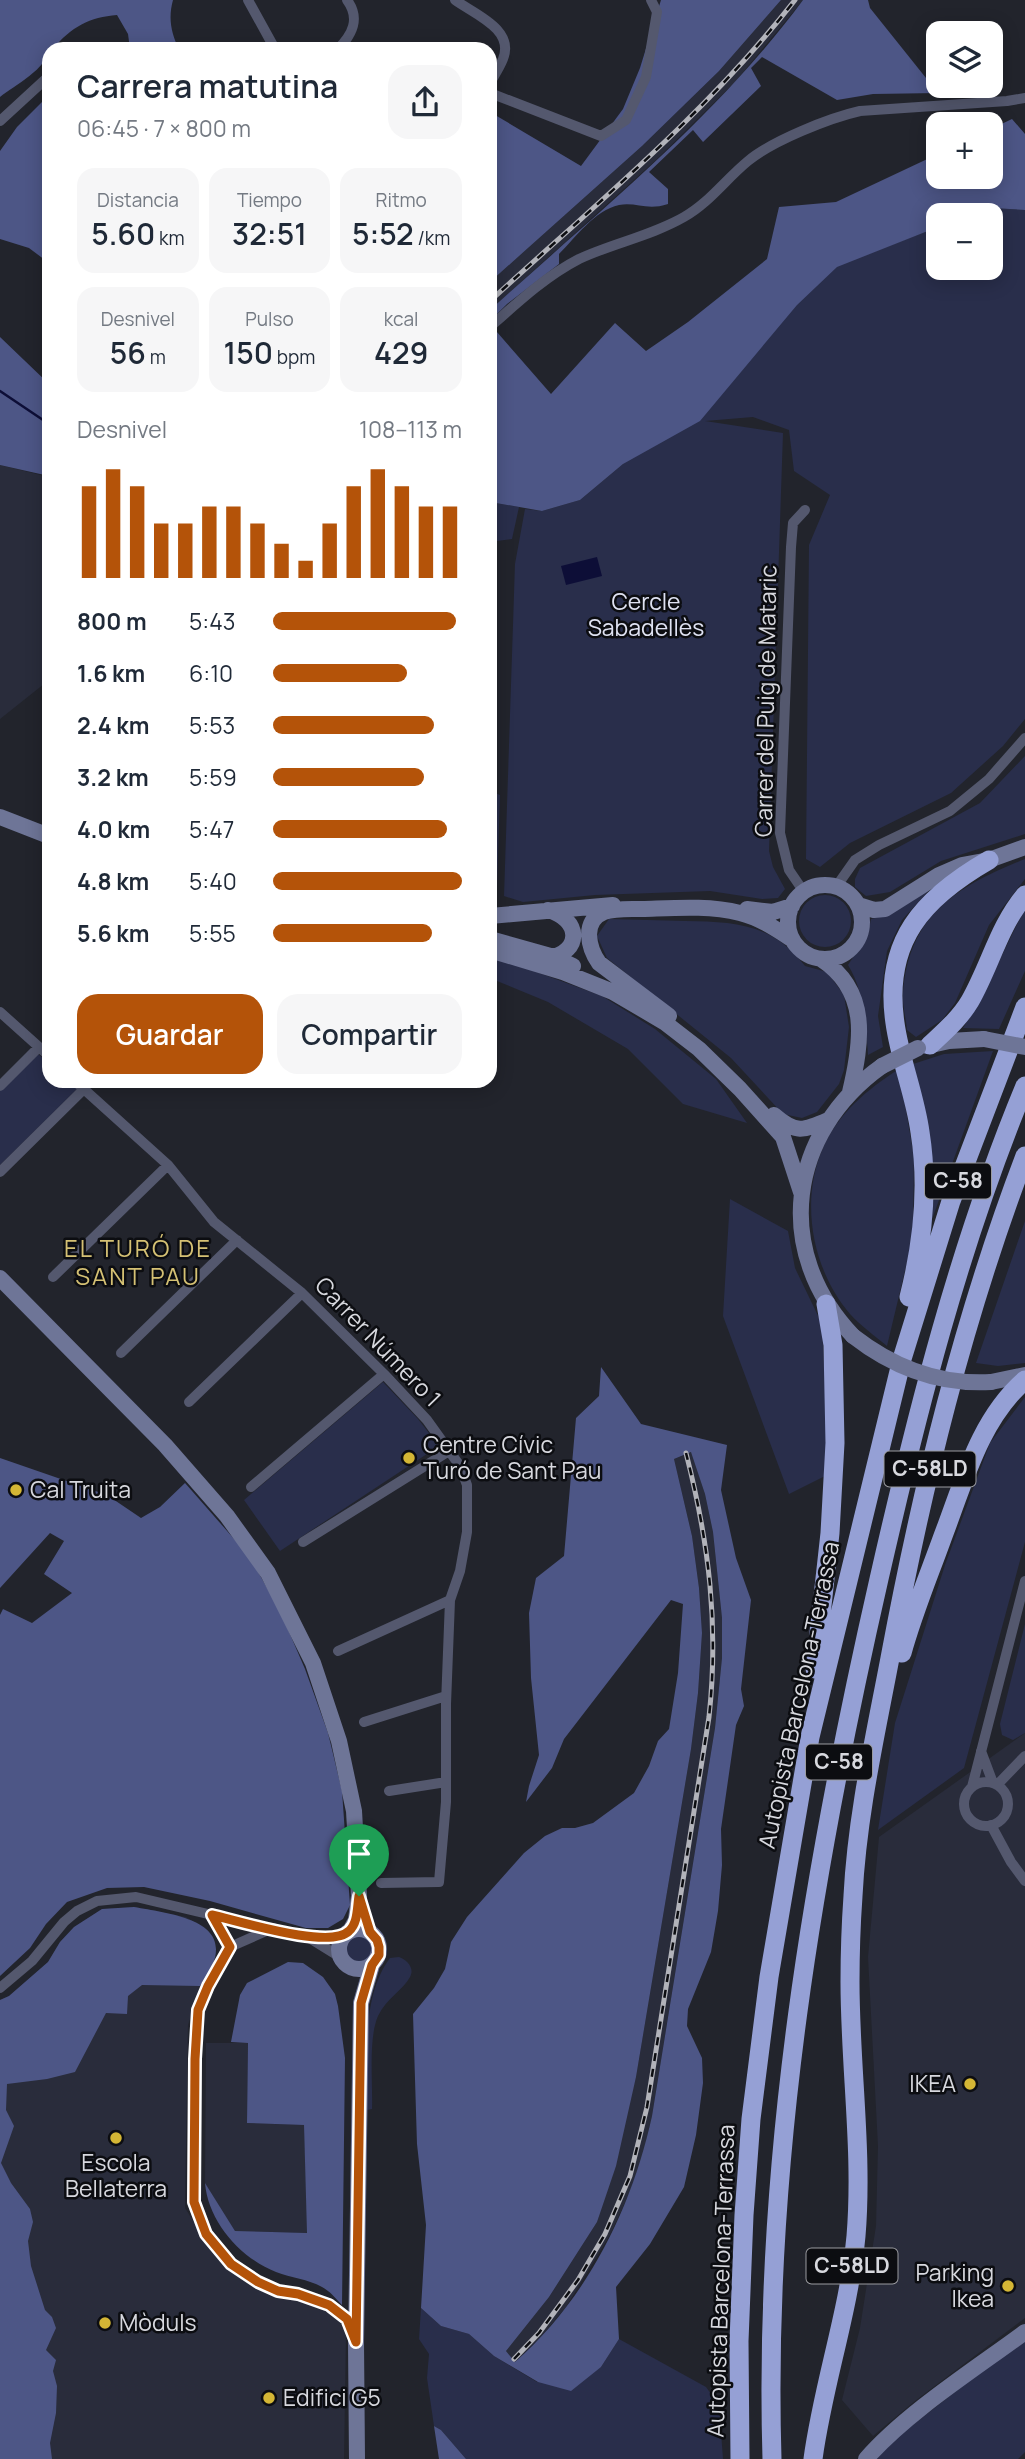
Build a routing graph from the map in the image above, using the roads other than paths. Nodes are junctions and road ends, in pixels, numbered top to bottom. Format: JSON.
{"nodes":[{"id":1,"x":248,"y":0,"type":"edge"},
{"id":2,"x":347,"y":0,"type":"edge"},
{"id":3,"x":455,"y":0,"type":"edge"},
{"id":4,"x":650,"y":0,"type":"edge"},
{"id":5,"x":271,"y":42,"type":"edge"},
{"id":6,"x":344,"y":42,"type":"edge"},
{"id":7,"x":497,"y":70,"type":"edge"},
{"id":8,"x":42,"y":82,"type":"edge"},
{"id":9,"x":497,"y":96,"type":"edge"},
{"id":10,"x":1025,"y":98,"type":"edge"},
{"id":11,"x":0,"y":121,"type":"edge"},
{"id":12,"x":497,"y":321,"type":"edge"},
{"id":13,"x":805,"y":510,"type":"dead end"},
{"id":14,"x":1025,"y":738,"type":"edge"},
{"id":15,"x":0,"y":809,"type":"edge"},
{"id":16,"x":0,"y":817,"type":"edge"},
{"id":17,"x":42,"y":824,"type":"edge"},
{"id":18,"x":42,"y":833,"type":"edge"},
{"id":19,"x":1025,"y":847,"type":"edge"},
{"id":20,"x":989,"y":860,"type":"junction"},
{"id":21,"x":836,"y":887,"type":"junction"},
{"id":22,"x":804,"y":892,"type":"junction"},
{"id":23,"x":1025,"y":895,"type":"edge"},
{"id":24,"x":858,"y":905,"type":"junction"},
{"id":25,"x":792,"y":906,"type":"junction"},
{"id":26,"x":545,"y":910,"type":"junction"},
{"id":27,"x":603,"y":911,"type":"junction"},
{"id":28,"x":497,"y":915,"type":"edge"},
{"id":29,"x":771,"y":918,"type":"junction"},
{"id":30,"x":793,"y":940,"type":"junction"},
{"id":31,"x":497,"y":944,"type":"edge"},
{"id":32,"x":497,"y":952,"type":"edge"},
{"id":33,"x":559,"y":955,"type":"junction"},
{"id":34,"x":821,"y":959,"type":"junction"},
{"id":35,"x":1025,"y":1007,"type":"edge"},
{"id":36,"x":0,"y":1012,"type":"edge"},
{"id":37,"x":673,"y":1020,"type":"junction"},
{"id":38,"x":924,"y":1046,"type":"junction"},
{"id":39,"x":39,"y":1047,"type":"junction"},
{"id":40,"x":1025,"y":1047,"type":"edge"},
{"id":41,"x":42,"y":1050,"type":"edge"},
{"id":42,"x":0,"y":1086,"type":"edge"},
{"id":43,"x":1025,"y":1086,"type":"edge"},
{"id":44,"x":77,"y":1088,"type":"edge"},
{"id":45,"x":83,"y":1088,"type":"edge"},
{"id":46,"x":850,"y":1092,"type":"junction"},
{"id":47,"x":828,"y":1120,"type":"junction"},
{"id":48,"x":787,"y":1133,"type":"junction"},
{"id":49,"x":1025,"y":1156,"type":"edge"},
{"id":50,"x":167,"y":1165,"type":"junction"},
{"id":51,"x":0,"y":1172,"type":"edge"},
{"id":52,"x":801,"y":1192,"type":"junction"},
{"id":53,"x":237,"y":1240,"type":"junction"},
{"id":54,"x":53,"y":1277,"type":"dead end"},
{"id":55,"x":0,"y":1278,"type":"edge"},
{"id":56,"x":302,"y":1293,"type":"junction"},
{"id":57,"x":826,"y":1304,"type":"junction"},
{"id":58,"x":121,"y":1353,"type":"dead end"},
{"id":59,"x":902,"y":1359,"type":"junction"},
{"id":60,"x":384,"y":1374,"type":"junction"},
{"id":61,"x":1025,"y":1378,"type":"edge"},
{"id":62,"x":189,"y":1402,"type":"dead end"},
{"id":63,"x":449,"y":1451,"type":"junction"},
{"id":64,"x":251,"y":1487,"type":"dead end"},
{"id":65,"x":303,"y":1542,"type":"dead end"},
{"id":66,"x":1025,"y":1581,"type":"edge"},
{"id":67,"x":450,"y":1600,"type":"junction"},
{"id":68,"x":338,"y":1651,"type":"dead end"},
{"id":69,"x":446,"y":1696,"type":"junction"},
{"id":70,"x":364,"y":1722,"type":"dead end"},
{"id":71,"x":810,"y":1737,"type":"junction"},
{"id":72,"x":874,"y":1741,"type":"junction"},
{"id":73,"x":981,"y":1751,"type":"junction"},
{"id":74,"x":1025,"y":1756,"type":"edge"},
{"id":75,"x":446,"y":1782,"type":"junction"},
{"id":76,"x":995,"y":1784,"type":"junction"},
{"id":77,"x":972,"y":1787,"type":"junction"},
{"id":78,"x":389,"y":1791,"type":"dead end"},
{"id":79,"x":991,"y":1825,"type":"junction"},
{"id":80,"x":1025,"y":1881,"type":"edge"},
{"id":81,"x":381,"y":1883,"type":"dead end"},
{"id":82,"x":359,"y":1896,"type":"junction"},
{"id":83,"x":212,"y":1915,"type":"junction"},
{"id":84,"x":273,"y":1928,"type":"junction"},
{"id":85,"x":370,"y":1932,"type":"junction"},
{"id":86,"x":348,"y":1933,"type":"junction"},
{"id":87,"x":309,"y":1938,"type":"junction"},
{"id":88,"x":230,"y":1947,"type":"junction"},
{"id":89,"x":344,"y":1961,"type":"junction"},
{"id":90,"x":372,"y":1965,"type":"junction"},
{"id":91,"x":0,"y":1989,"type":"edge"},
{"id":92,"x":361,"y":2003,"type":"junction"},
{"id":93,"x":1025,"y":2332,"type":"edge"},
{"id":94,"x":356,"y":2342,"type":"junction"},
{"id":95,"x":357,"y":2459,"type":"edge"},
{"id":96,"x":740,"y":2459,"type":"edge"},
{"id":97,"x":772,"y":2459,"type":"edge"},
{"id":98,"x":813,"y":2459,"type":"edge"},
{"id":99,"x":866,"y":2459,"type":"edge"}],
"edges":[{"from":1,"to":5,"type":"street"},
{"from":2,"to":6,"type":"street"},
{"from":3,"to":7,"type":"street"},
{"from":4,"to":9,"type":"street"},
{"from":8,"to":11,"type":"street"},
{"from":10,"to":12,"type":"street"},
{"from":13,"to":22,"type":"street","name":"Carrer del Puig de Mataric"},
{"from":14,"to":21,"type":"street"},
{"from":15,"to":17,"type":"street"},
{"from":16,"to":18,"type":"street"},
{"from":19,"to":20,"type":"street"},
{"from":20,"to":24,"type":"street"},
{"from":20,"to":59,"type":"highway"},
{"from":21,"to":22,"type":"street"},
{"from":21,"to":24,"type":"street"},
{"from":22,"to":25,"type":"street"},
{"from":23,"to":38,"type":"highway"},
{"from":24,"to":34,"type":"street"},
{"from":25,"to":29,"type":"street"},
{"from":25,"to":30,"type":"street"},
{"from":26,"to":27,"type":"street"},
{"from":26,"to":28,"type":"street"},
{"from":26,"to":33,"type":"street"},
{"from":27,"to":29,"type":"street"},
{"from":27,"to":37,"type":"street"},
{"from":29,"to":30,"type":"street"},
{"from":30,"to":34,"type":"street"},
{"from":31,"to":33,"type":"street"},
{"from":32,"to":48,"type":"street"},
{"from":33,"to":37,"type":"street"},
{"from":34,"to":46,"type":"street"},
{"from":35,"to":59,"type":"highway","name":"Autopista Barcelona-Terrassa","number":"C-58"},
{"from":36,"to":39,"type":"street"},
{"from":37,"to":48,"type":"street"},
{"from":38,"to":40,"type":"street","bridge":true},
{"from":38,"to":46,"type":"street","bridge":true},
{"from":39,"to":41,"type":"street"},
{"from":39,"to":42,"type":"street"},
{"from":43,"to":97,"type":"highway","number":"C-58"},
{"from":44,"to":51,"type":"street"},
{"from":45,"to":50,"type":"street","name":"Carrer Número 1"},
{"from":46,"to":47,"type":"street"},
{"from":47,"to":48,"type":"street"},
{"from":47,"to":52,"type":"street"},
{"from":48,"to":52,"type":"street"},
{"from":49,"to":72,"type":"highway","number":"C-58LD"},
{"from":50,"to":53,"type":"street","name":"Carrer Número 1"},
{"from":50,"to":54,"type":"street"},
{"from":52,"to":57,"type":"street"},
{"from":53,"to":56,"type":"street","name":"Carrer Número 1"},
{"from":53,"to":58,"type":"street"},
{"from":55,"to":82,"type":"street"},
{"from":56,"to":60,"type":"street","name":"Carrer Número 1"},
{"from":56,"to":62,"type":"street"},
{"from":57,"to":61,"type":"street","bridge":true},
{"from":57,"to":71,"type":"highway"},
{"from":59,"to":71,"type":"highway","name":"Autopista Barcelona-Terrassa","number":"C-58"},
{"from":60,"to":63,"type":"street","name":"Carrer Número 1"},
{"from":60,"to":64,"type":"street"},
{"from":61,"to":72,"type":"highway"},
{"from":63,"to":65,"type":"street"},
{"from":63,"to":67,"type":"street","name":"Carrer Número 1"},
{"from":66,"to":73,"type":"street"},
{"from":67,"to":68,"type":"street"},
{"from":67,"to":69,"type":"street","name":"Carrer Número 1"},
{"from":69,"to":70,"type":"street"},
{"from":69,"to":75,"type":"street","name":"Carrer Número 1"},
{"from":71,"to":96,"type":"highway","name":"Autopista Barcelona-Terrassa","number":"C-58"},
{"from":72,"to":98,"type":"highway","number":"C-58LD"},
{"from":73,"to":76,"type":"street"},
{"from":73,"to":77,"type":"street"},
{"from":74,"to":76,"type":"street"},
{"from":75,"to":78,"type":"street"},
{"from":75,"to":81,"type":"street","name":"Carrer Número 1"},
{"from":76,"to":77,"type":"street"},
{"from":76,"to":79,"type":"street"},
{"from":77,"to":79,"type":"street"},
{"from":79,"to":80,"type":"street"},
{"from":82,"to":85,"type":"street"},
{"from":82,"to":86,"type":"street"},
{"from":83,"to":84,"type":"street"},
{"from":83,"to":88,"type":"street"},
{"from":83,"to":91,"type":"street"},
{"from":84,"to":87,"type":"street"},
{"from":84,"to":88,"type":"street"},
{"from":85,"to":86,"type":"street"},
{"from":85,"to":90,"type":"street"},
{"from":86,"to":87,"type":"street"},
{"from":86,"to":89,"type":"street"},
{"from":87,"to":89,"type":"street"},
{"from":88,"to":94,"type":"street"},
{"from":89,"to":90,"type":"street"},
{"from":89,"to":92,"type":"street"},
{"from":90,"to":92,"type":"street"},
{"from":92,"to":94,"type":"street"},
{"from":93,"to":99,"type":"street"},
{"from":94,"to":95,"type":"street"}]}
